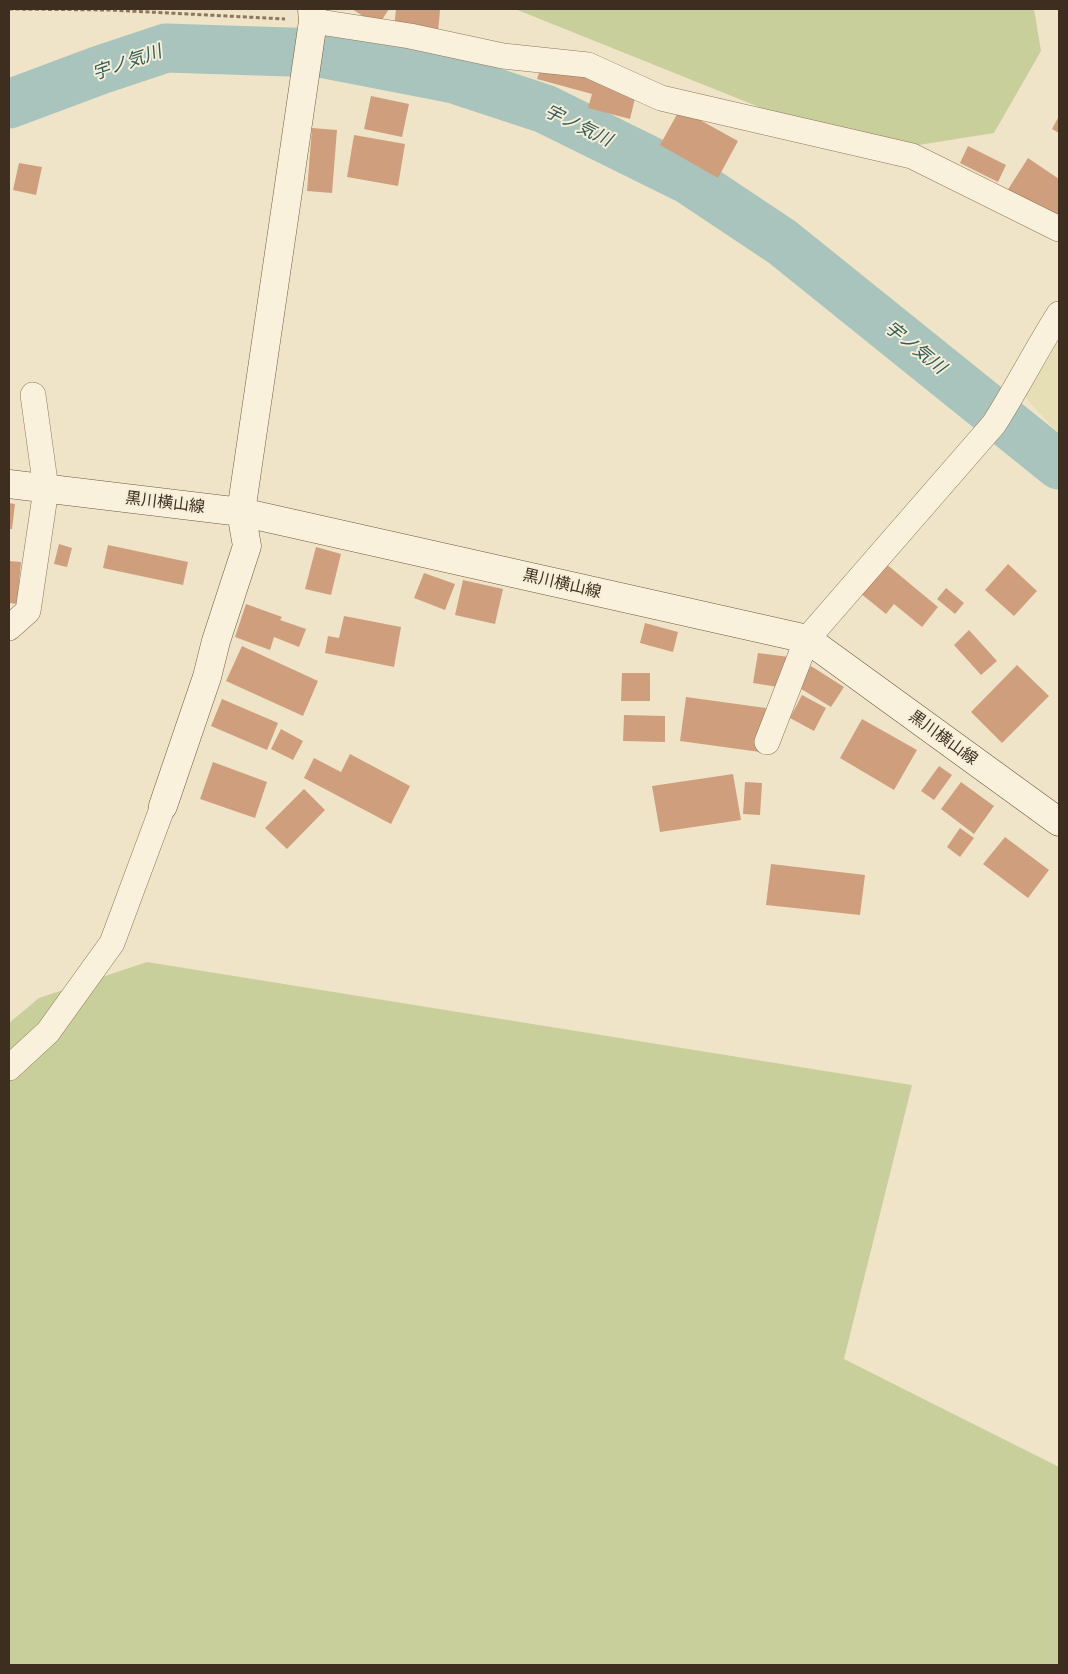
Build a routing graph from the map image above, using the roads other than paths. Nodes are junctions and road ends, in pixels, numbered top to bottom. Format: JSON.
{"nodes":[{"id":1,"x":313,"y":15,"type":"edge"},
{"id":2,"x":1059,"y":229,"type":"edge"},
{"id":3,"x":1059,"y":314,"type":"edge"},
{"id":4,"x":33,"y":394,"type":"dead end"},
{"id":5,"x":9,"y":484,"type":"edge"},
{"id":6,"x":46,"y":489,"type":"junction"},
{"id":7,"x":240,"y":512,"type":"junction"},
{"id":8,"x":9,"y":628,"type":"edge"},
{"id":9,"x":807,"y":639,"type":"junction"},
{"id":10,"x":767,"y":742,"type":"dead end"},
{"id":11,"x":163,"y":806,"type":"joint"},
{"id":12,"x":1059,"y":822,"type":"edge"},
{"id":13,"x":9,"y":1068,"type":"edge"}],
"edges":[{"from":1,"to":2,"type":"street"},
{"from":1,"to":7,"type":"main road"},
{"from":3,"to":9,"type":"street"},
{"from":4,"to":6,"type":"street"},
{"from":5,"to":6,"type":"main road","name":"黒川横山線"},
{"from":6,"to":7,"type":"main road","name":"黒川横山線"},
{"from":6,"to":8,"type":"street"},
{"from":7,"to":9,"type":"main road","name":"黒川横山線"},
{"from":7,"to":11,"type":"main road"},
{"from":9,"to":10,"type":"street"},
{"from":9,"to":12,"type":"main road","name":"黒川横山線"},
{"from":11,"to":13,"type":"street"}]}
